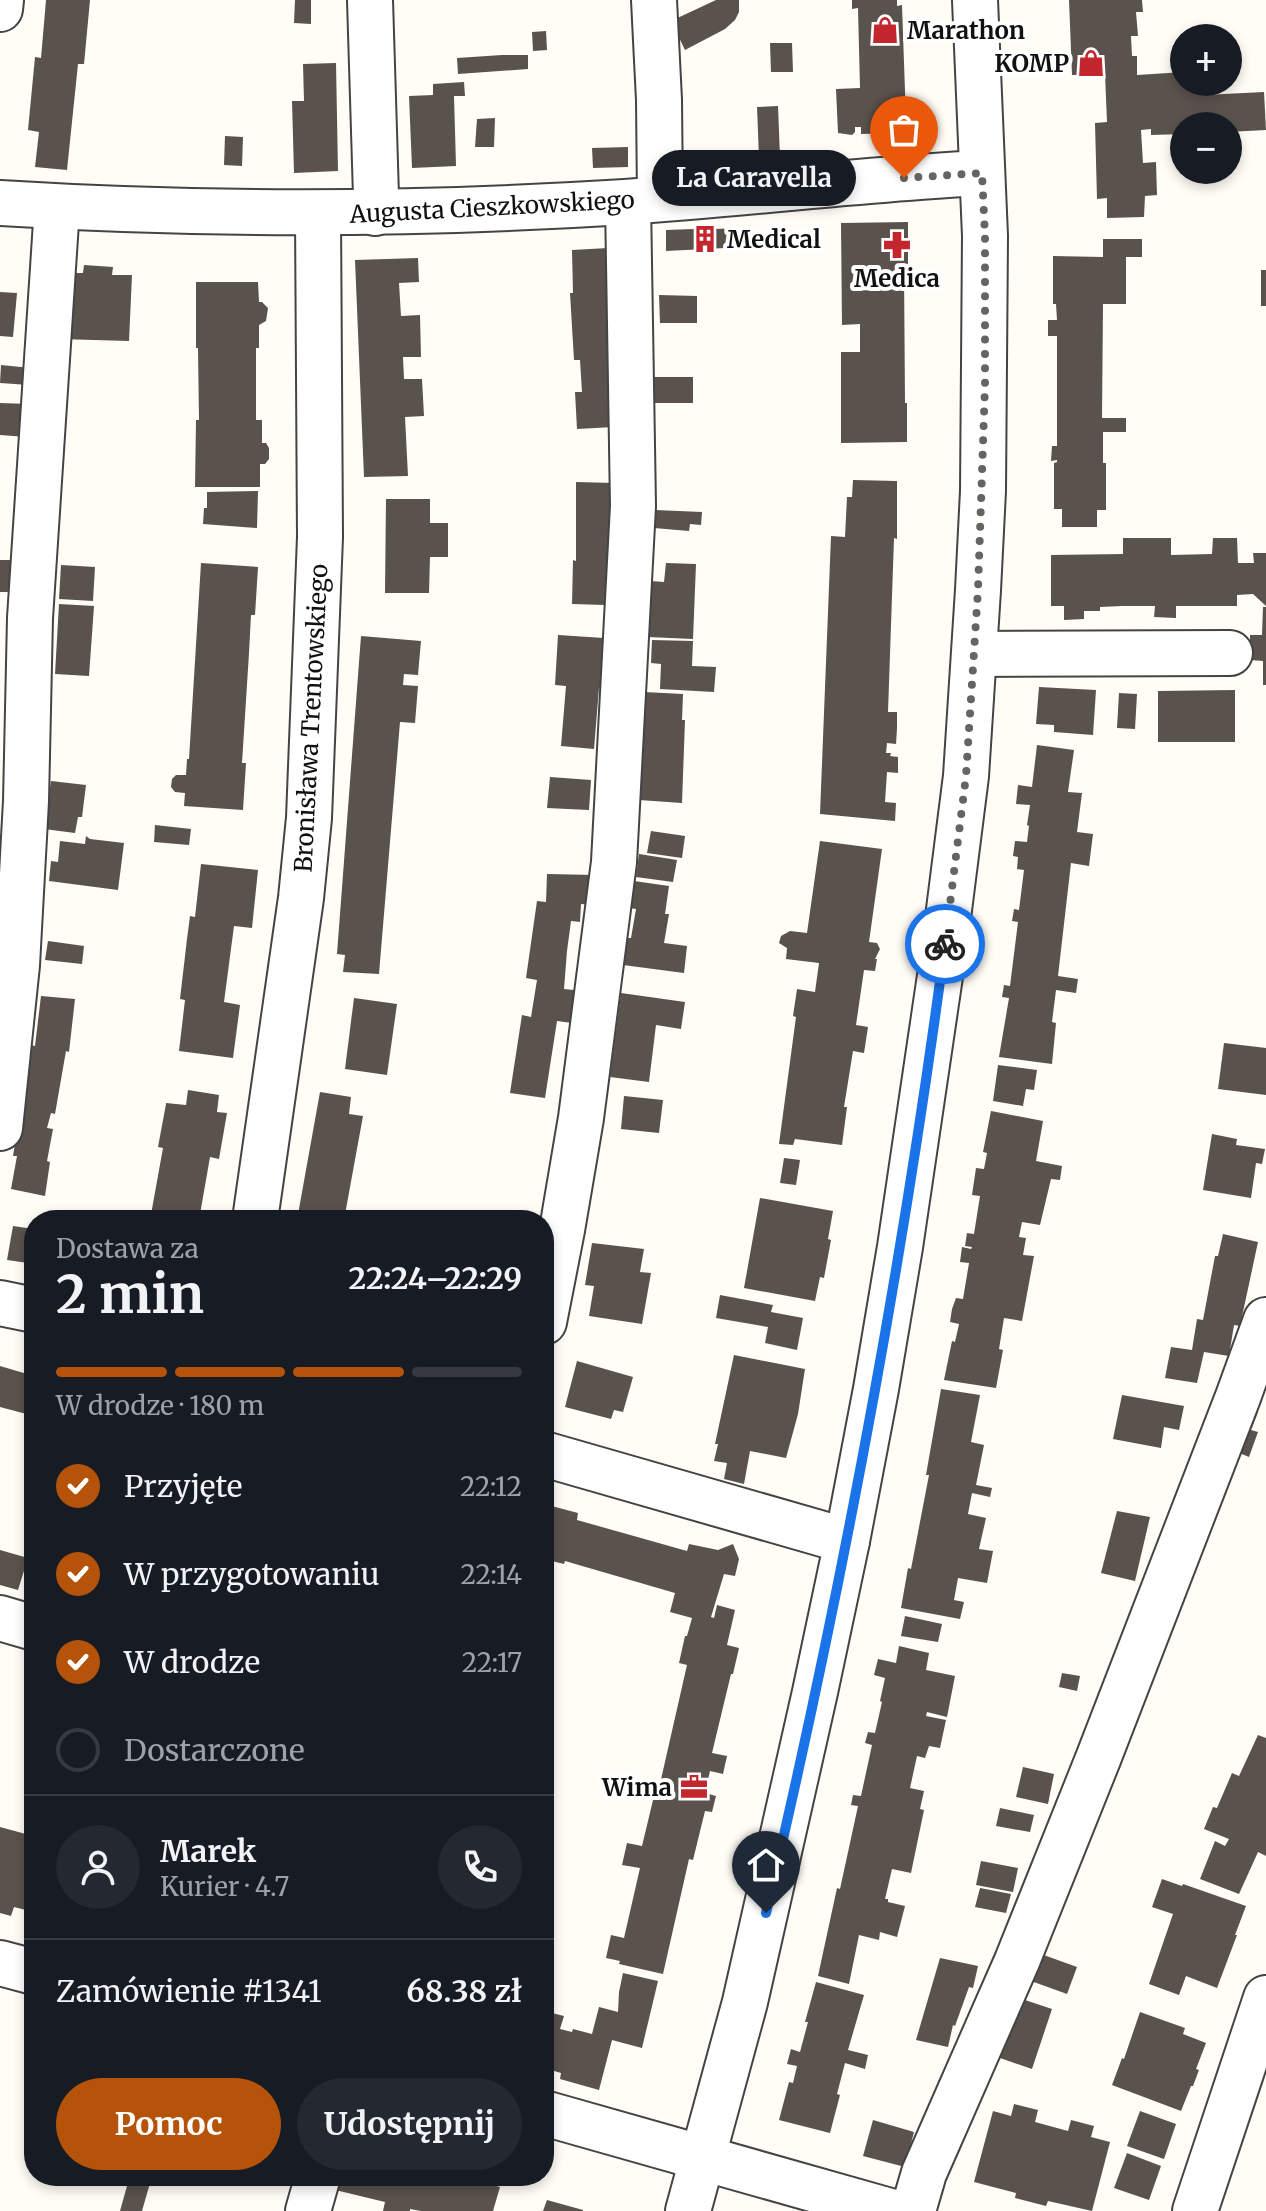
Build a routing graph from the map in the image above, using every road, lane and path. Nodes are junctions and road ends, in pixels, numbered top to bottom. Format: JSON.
{"nodes":[{"id":1,"x":1,"y":0,"type":"edge"},
{"id":2,"x":370,"y":0,"type":"edge"},
{"id":3,"x":654,"y":0,"type":"edge"},
{"id":4,"x":975,"y":0,"type":"edge"},
{"id":5,"x":0,"y":9,"type":"edge"},
{"id":6,"x":982,"y":173,"type":"junction"},
{"id":7,"x":644,"y":200,"type":"junction"},
{"id":8,"x":0,"y":203,"type":"edge"},
{"id":9,"x":57,"y":207,"type":"junction"},
{"id":10,"x":375,"y":213,"type":"junction"},
{"id":11,"x":318,"y":214,"type":"junction"},
{"id":12,"x":1230,"y":653,"type":"dead end"},
{"id":13,"x":975,"y":654,"type":"junction"},
{"id":14,"x":0,"y":1128,"type":"edge"},
{"id":15,"x":256,"y":1210,"type":"edge"},
{"id":16,"x":554,"y":1271,"type":"edge"},
{"id":17,"x":0,"y":1303,"type":"edge"},
{"id":18,"x":24,"y":1308,"type":"edge"},
{"id":19,"x":1266,"y":1320,"type":"edge"},
{"id":20,"x":554,"y":1457,"type":"edge"},
{"id":21,"x":847,"y":1541,"type":"junction"},
{"id":22,"x":0,"y":1618,"type":"edge"},
{"id":23,"x":24,"y":1625,"type":"edge"},
{"id":24,"x":0,"y":1963,"type":"edge"},
{"id":25,"x":24,"y":1969,"type":"edge"},
{"id":26,"x":1266,"y":1998,"type":"edge"},
{"id":27,"x":554,"y":2116,"type":"edge"},
{"id":28,"x":704,"y":2158,"type":"junction"},
{"id":29,"x":315,"y":2186,"type":"edge"},
{"id":30,"x":308,"y":2211,"type":"edge"},
{"id":31,"x":688,"y":2211,"type":"edge"},
{"id":32,"x":890,"y":2211,"type":"edge"},
{"id":33,"x":913,"y":2211,"type":"edge"},
{"id":34,"x":1195,"y":2211,"type":"edge"}],
"edges":[{"from":1,"to":5,"type":"street"},
{"from":2,"to":10,"type":"street"},
{"from":3,"to":7,"type":"street"},
{"from":4,"to":6,"type":"street"},
{"from":6,"to":7,"type":"street","name":"Augusta Cieszkowskiego"},
{"from":6,"to":13,"type":"street"},
{"from":7,"to":10,"type":"street","name":"Augusta Cieszkowskiego"},
{"from":7,"to":16,"type":"street"},
{"from":8,"to":9,"type":"street","name":"Augusta Cieszkowskiego"},
{"from":9,"to":11,"type":"street","name":"Augusta Cieszkowskiego"},
{"from":9,"to":14,"type":"street"},
{"from":10,"to":11,"type":"street","name":"Augusta Cieszkowskiego"},
{"from":11,"to":15,"type":"street","name":"Bronisława Trentowskiego"},
{"from":12,"to":13,"type":"street"},
{"from":13,"to":21,"type":"street"},
{"from":17,"to":18,"type":"street"},
{"from":19,"to":33,"type":"street"},
{"from":20,"to":21,"type":"street"},
{"from":21,"to":28,"type":"street"},
{"from":22,"to":23,"type":"street"},
{"from":24,"to":25,"type":"street"},
{"from":26,"to":34,"type":"street"},
{"from":27,"to":28,"type":"street"},
{"from":28,"to":31,"type":"street"},
{"from":28,"to":32,"type":"street"},
{"from":29,"to":30,"type":"street"}]}
